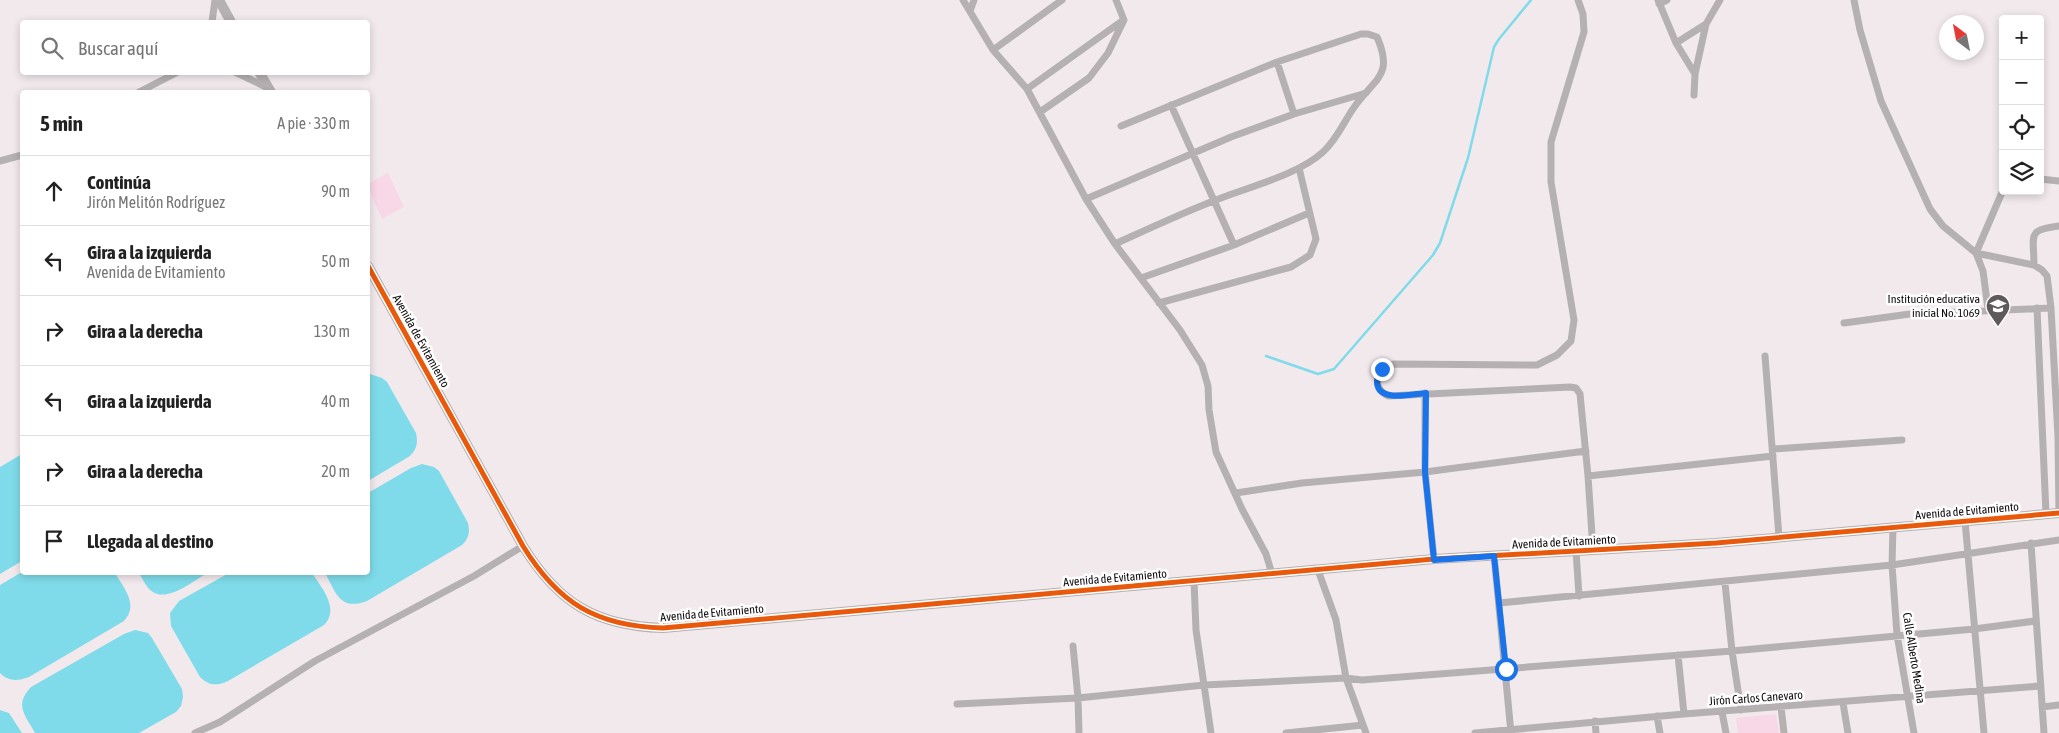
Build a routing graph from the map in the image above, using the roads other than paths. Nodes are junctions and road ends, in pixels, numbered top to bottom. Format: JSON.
{"nodes":[{"id":1,"x":215,"y":0,"type":"edge"},
{"id":2,"x":219,"y":0,"type":"edge"},
{"id":3,"x":963,"y":0,"type":"edge"},
{"id":4,"x":974,"y":0,"type":"edge"},
{"id":5,"x":1062,"y":0,"type":"edge"},
{"id":6,"x":1116,"y":0,"type":"edge"},
{"id":7,"x":1578,"y":0,"type":"edge"},
{"id":8,"x":1667,"y":0,"type":"edge"},
{"id":9,"x":1720,"y":0,"type":"edge"},
{"id":10,"x":1854,"y":0,"type":"edge"},
{"id":11,"x":1659,"y":2,"type":"edge"},
{"id":12,"x":970,"y":11,"type":"junction"},
{"id":13,"x":212,"y":20,"type":"edge"},
{"id":14,"x":230,"y":20,"type":"edge"},
{"id":15,"x":1124,"y":20,"type":"junction"},
{"id":16,"x":1706,"y":24,"type":"junction"},
{"id":17,"x":1676,"y":43,"type":"junction"},
{"id":18,"x":993,"y":50,"type":"junction"},
{"id":19,"x":1276,"y":62,"type":"junction"},
{"id":20,"x":1695,"y":74,"type":"junction"},
{"id":21,"x":172,"y":75,"type":"edge"},
{"id":22,"x":241,"y":75,"type":"edge"},
{"id":23,"x":261,"y":75,"type":"edge"},
{"id":24,"x":1027,"y":89,"type":"junction"},
{"id":25,"x":143,"y":90,"type":"edge"},
{"id":26,"x":269,"y":90,"type":"edge"},
{"id":27,"x":1368,"y":92,"type":"junction"},
{"id":28,"x":1694,"y":95,"type":"dead end"},
{"id":29,"x":1171,"y":105,"type":"junction"},
{"id":30,"x":1040,"y":112,"type":"junction"},
{"id":31,"x":1294,"y":114,"type":"junction"},
{"id":32,"x":1122,"y":126,"type":"dead end"},
{"id":33,"x":1193,"y":153,"type":"junction"},
{"id":34,"x":20,"y":156,"type":"edge"},
{"id":35,"x":0,"y":161,"type":"edge"},
{"id":36,"x":1299,"y":168,"type":"junction"},
{"id":37,"x":2044,"y":179,"type":"edge"},
{"id":38,"x":2059,"y":181,"type":"edge"},
{"id":39,"x":2001,"y":195,"type":"edge"},
{"id":40,"x":1086,"y":200,"type":"junction"},
{"id":41,"x":1214,"y":201,"type":"junction"},
{"id":42,"x":1309,"y":213,"type":"junction"},
{"id":43,"x":2059,"y":226,"type":"edge"},
{"id":44,"x":1115,"y":244,"type":"junction"},
{"id":45,"x":1234,"y":245,"type":"junction"},
{"id":46,"x":1976,"y":253,"type":"junction"},
{"id":47,"x":2034,"y":264,"type":"junction"},
{"id":48,"x":370,"y":270,"type":"edge"},
{"id":49,"x":1141,"y":278,"type":"junction"},
{"id":50,"x":1159,"y":303,"type":"junction"},
{"id":51,"x":2037,"y":308,"type":"junction"},
{"id":52,"x":2052,"y":308,"type":"junction"},
{"id":53,"x":1988,"y":309,"type":"junction"},
{"id":54,"x":1844,"y":323,"type":"dead end"},
{"id":55,"x":1765,"y":356,"type":"dead end"},
{"id":56,"x":1426,"y":393,"type":"junction"},
{"id":57,"x":1902,"y":440,"type":"dead end"},
{"id":58,"x":1586,"y":451,"type":"junction"},
{"id":59,"x":1773,"y":452,"type":"junction"},
{"id":60,"x":1425,"y":472,"type":"junction"},
{"id":61,"x":1588,"y":476,"type":"junction"},
{"id":62,"x":1236,"y":493,"type":"junction"},
{"id":63,"x":2059,"y":513,"type":"edge"},
{"id":64,"x":2046,"y":514,"type":"junction"},
{"id":65,"x":1965,"y":521,"type":"junction"},
{"id":66,"x":1894,"y":527,"type":"junction"},
{"id":67,"x":1779,"y":537,"type":"junction"},
{"id":68,"x":2059,"y":540,"type":"edge"},
{"id":69,"x":2031,"y":543,"type":"junction"},
{"id":70,"x":523,"y":546,"type":"junction"},
{"id":71,"x":1593,"y":550,"type":"junction"},
{"id":72,"x":1576,"y":551,"type":"junction"},
{"id":73,"x":1968,"y":553,"type":"junction"},
{"id":74,"x":1494,"y":556,"type":"junction"},
{"id":75,"x":1434,"y":560,"type":"junction"},
{"id":76,"x":1892,"y":565,"type":"junction"},
{"id":77,"x":1318,"y":570,"type":"junction"},
{"id":78,"x":1272,"y":574,"type":"junction"},
{"id":79,"x":1194,"y":581,"type":"junction"},
{"id":80,"x":1724,"y":583,"type":"junction"},
{"id":81,"x":1579,"y":596,"type":"junction"},
{"id":82,"x":1499,"y":603,"type":"junction"},
{"id":83,"x":2035,"y":621,"type":"junction"},
{"id":84,"x":1974,"y":629,"type":"junction"},
{"id":85,"x":1897,"y":635,"type":"junction"},
{"id":86,"x":1073,"y":646,"type":"dead end"},
{"id":87,"x":1732,"y":651,"type":"junction"},
{"id":88,"x":1678,"y":655,"type":"junction"},
{"id":89,"x":1506,"y":669,"type":"junction"},
{"id":90,"x":1346,"y":678,"type":"junction"},
{"id":91,"x":1204,"y":685,"type":"junction"},
{"id":92,"x":2040,"y":686,"type":"junction"},
{"id":93,"x":1980,"y":692,"type":"junction"},
{"id":94,"x":1909,"y":696,"type":"junction"},
{"id":95,"x":1078,"y":698,"type":"junction"},
{"id":96,"x":1843,"y":703,"type":"junction"},
{"id":97,"x":957,"y":704,"type":"dead end"},
{"id":98,"x":2059,"y":705,"type":"edge"},
{"id":99,"x":1780,"y":707,"type":"junction"},
{"id":100,"x":2042,"y":707,"type":"junction"},
{"id":101,"x":1741,"y":710,"type":"junction"},
{"id":102,"x":1722,"y":712,"type":"junction"},
{"id":103,"x":1684,"y":714,"type":"junction"},
{"id":104,"x":1657,"y":716,"type":"junction"},
{"id":105,"x":1595,"y":722,"type":"junction"},
{"id":106,"x":1363,"y":725,"type":"junction"},
{"id":107,"x":1511,"y":731,"type":"edge"},
{"id":108,"x":195,"y":733,"type":"edge"},
{"id":109,"x":1079,"y":733,"type":"edge"},
{"id":110,"x":1211,"y":733,"type":"edge"},
{"id":111,"x":1286,"y":733,"type":"edge"},
{"id":112,"x":1366,"y":733,"type":"edge"},
{"id":113,"x":1475,"y":733,"type":"edge"},
{"id":114,"x":1596,"y":733,"type":"edge"},
{"id":115,"x":1660,"y":733,"type":"edge"},
{"id":116,"x":1726,"y":733,"type":"edge"},
{"id":117,"x":1784,"y":733,"type":"edge"},
{"id":118,"x":1848,"y":733,"type":"edge"},
{"id":119,"x":1914,"y":733,"type":"edge"},
{"id":120,"x":1984,"y":733,"type":"edge"},
{"id":121,"x":2044,"y":733,"type":"edge"}],
"edges":[{"from":1,"to":13,"type":"street"},
{"from":2,"to":14,"type":"street"},
{"from":3,"to":12,"type":"street"},
{"from":4,"to":12,"type":"street"},
{"from":5,"to":18,"type":"street"},
{"from":6,"to":15,"type":"street"},
{"from":7,"to":56,"type":"street"},
{"from":8,"to":11,"type":"street"},
{"from":9,"to":16,"type":"street"},
{"from":10,"to":46,"type":"street"},
{"from":11,"to":17,"type":"street"},
{"from":12,"to":18,"type":"street"},
{"from":15,"to":24,"type":"street"},
{"from":15,"to":30,"type":"street"},
{"from":16,"to":17,"type":"street"},
{"from":16,"to":20,"type":"street"},
{"from":17,"to":20,"type":"street"},
{"from":18,"to":24,"type":"street"},
{"from":19,"to":27,"type":"street"},
{"from":19,"to":29,"type":"street"},
{"from":19,"to":31,"type":"street"},
{"from":20,"to":28,"type":"street"},
{"from":21,"to":25,"type":"street"},
{"from":22,"to":26,"type":"street"},
{"from":23,"to":26,"type":"street"},
{"from":24,"to":30,"type":"street"},
{"from":27,"to":31,"type":"street"},
{"from":27,"to":36,"type":"street"},
{"from":29,"to":32,"type":"street"},
{"from":29,"to":33,"type":"street"},
{"from":30,"to":40,"type":"street"},
{"from":31,"to":33,"type":"street"},
{"from":33,"to":40,"type":"street"},
{"from":33,"to":41,"type":"street"},
{"from":34,"to":35,"type":"street"},
{"from":36,"to":41,"type":"street"},
{"from":36,"to":42,"type":"street"},
{"from":37,"to":38,"type":"street"},
{"from":39,"to":46,"type":"street"},
{"from":40,"to":44,"type":"street"},
{"from":41,"to":44,"type":"street"},
{"from":41,"to":45,"type":"street"},
{"from":42,"to":45,"type":"street"},
{"from":42,"to":50,"type":"street"},
{"from":43,"to":47,"type":"street"},
{"from":44,"to":49,"type":"street"},
{"from":45,"to":49,"type":"street"},
{"from":46,"to":47,"type":"street"},
{"from":46,"to":53,"type":"street"},
{"from":47,"to":52,"type":"street"},
{"from":48,"to":70,"type":"street","name":"Avenida de Evitamiento"},
{"from":49,"to":50,"type":"street"},
{"from":50,"to":62,"type":"street"},
{"from":51,"to":52,"type":"street"},
{"from":51,"to":53,"type":"street"},
{"from":51,"to":64,"type":"street"},
{"from":52,"to":63,"type":"street"},
{"from":53,"to":54,"type":"street"},
{"from":55,"to":59,"type":"street"},
{"from":56,"to":58,"type":"street"},
{"from":56,"to":60,"type":"street"},
{"from":57,"to":59,"type":"street"},
{"from":58,"to":60,"type":"street"},
{"from":58,"to":61,"type":"street"},
{"from":59,"to":61,"type":"street"},
{"from":59,"to":67,"type":"street"},
{"from":60,"to":62,"type":"street"},
{"from":60,"to":75,"type":"street"},
{"from":61,"to":71,"type":"street"},
{"from":62,"to":78,"type":"street"},
{"from":63,"to":64,"type":"street","name":"Avenida de Evitamiento"},
{"from":64,"to":65,"type":"street","name":"Avenida de Evitamiento"},
{"from":65,"to":66,"type":"street","name":"Avenida de Evitamiento"},
{"from":65,"to":73,"type":"street"},
{"from":66,"to":67,"type":"street","name":"Avenida de Evitamiento"},
{"from":66,"to":76,"type":"street","name":"Calle Alberto Medina"},
{"from":67,"to":71,"type":"street","name":"Avenida de Evitamiento"},
{"from":68,"to":69,"type":"street"},
{"from":69,"to":73,"type":"street"},
{"from":69,"to":83,"type":"street"},
{"from":70,"to":79,"type":"street","name":"Avenida de Evitamiento"},
{"from":70,"to":108,"type":"street"},
{"from":71,"to":72,"type":"street","name":"Avenida de Evitamiento"},
{"from":72,"to":74,"type":"street","name":"Avenida de Evitamiento"},
{"from":72,"to":81,"type":"street"},
{"from":73,"to":76,"type":"street"},
{"from":73,"to":84,"type":"street"},
{"from":74,"to":75,"type":"street","name":"Avenida de Evitamiento"},
{"from":74,"to":82,"type":"street"},
{"from":75,"to":77,"type":"street","name":"Avenida de Evitamiento"},
{"from":76,"to":80,"type":"street"},
{"from":76,"to":85,"type":"street","name":"Calle Alberto Medina"},
{"from":77,"to":78,"type":"street","name":"Avenida de Evitamiento"},
{"from":77,"to":90,"type":"street"},
{"from":78,"to":79,"type":"street","name":"Avenida de Evitamiento"},
{"from":79,"to":91,"type":"street"},
{"from":80,"to":81,"type":"street"},
{"from":80,"to":87,"type":"street"},
{"from":81,"to":82,"type":"street"},
{"from":82,"to":89,"type":"street"},
{"from":83,"to":84,"type":"street"},
{"from":83,"to":92,"type":"street"},
{"from":84,"to":85,"type":"street"},
{"from":84,"to":93,"type":"street"},
{"from":85,"to":87,"type":"street"},
{"from":85,"to":94,"type":"street","name":"Calle Alberto Medina"},
{"from":86,"to":95,"type":"street"},
{"from":87,"to":88,"type":"street"},
{"from":87,"to":101,"type":"street"},
{"from":88,"to":89,"type":"street"},
{"from":88,"to":103,"type":"street"},
{"from":89,"to":90,"type":"street"},
{"from":89,"to":107,"type":"street"},
{"from":90,"to":91,"type":"street"},
{"from":90,"to":106,"type":"street"},
{"from":91,"to":95,"type":"street"},
{"from":91,"to":110,"type":"street"},
{"from":92,"to":93,"type":"street","name":"Jirón Carlos Canevaro"},
{"from":92,"to":100,"type":"street"},
{"from":93,"to":94,"type":"street","name":"Jirón Carlos Canevaro"},
{"from":93,"to":120,"type":"street"},
{"from":94,"to":96,"type":"street","name":"Jirón Carlos Canevaro"},
{"from":94,"to":119,"type":"street","name":"Calle Alberto Medina"},
{"from":95,"to":97,"type":"street"},
{"from":95,"to":109,"type":"street"},
{"from":96,"to":99,"type":"street","name":"Jirón Carlos Canevaro"},
{"from":96,"to":118,"type":"street"},
{"from":98,"to":100,"type":"street"},
{"from":99,"to":101,"type":"street","name":"Jirón Carlos Canevaro"},
{"from":99,"to":117,"type":"street"},
{"from":100,"to":121,"type":"street"},
{"from":101,"to":102,"type":"street","name":"Jirón Carlos Canevaro"},
{"from":102,"to":103,"type":"street","name":"Jirón Carlos Canevaro"},
{"from":102,"to":116,"type":"street"},
{"from":103,"to":104,"type":"street","name":"Jirón Carlos Canevaro"},
{"from":104,"to":105,"type":"street","name":"Jirón Carlos Canevaro"},
{"from":104,"to":115,"type":"street"},
{"from":105,"to":107,"type":"street","name":"Jirón Carlos Canevaro"},
{"from":105,"to":114,"type":"street"},
{"from":106,"to":111,"type":"street"},
{"from":106,"to":112,"type":"street"},
{"from":107,"to":113,"type":"street","name":"Jirón Carlos Canevaro"}]}
